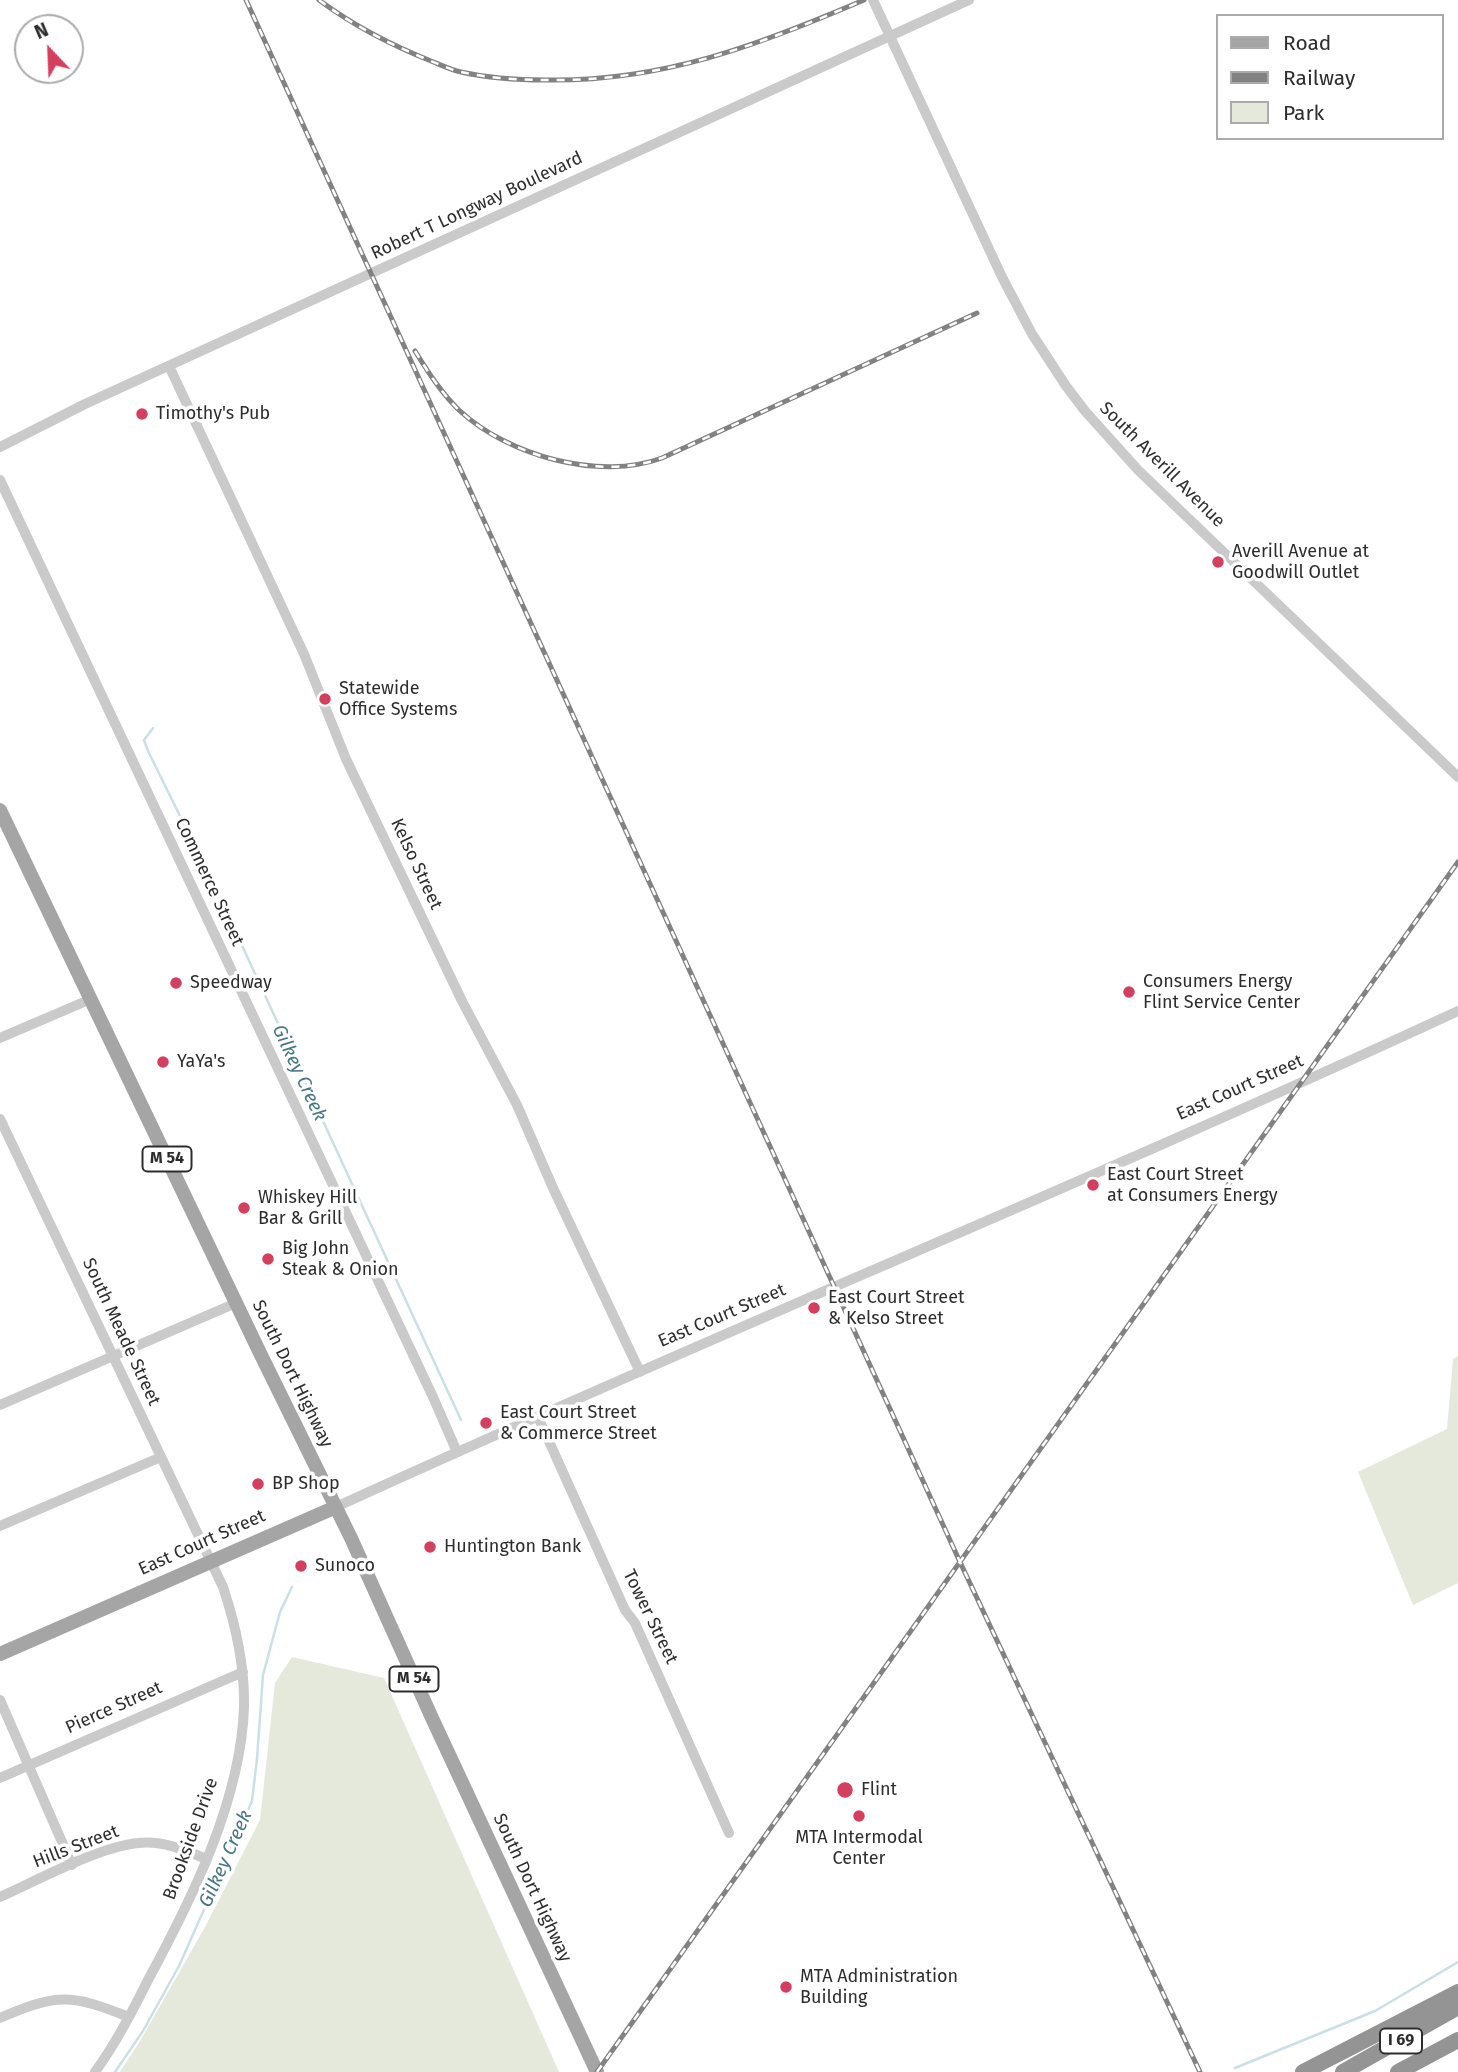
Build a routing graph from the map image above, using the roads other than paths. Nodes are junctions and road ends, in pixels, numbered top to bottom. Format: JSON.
{"nodes":[{"id":1,"x":873,"y":0,"type":"edge"},
{"id":2,"x":969,"y":0,"type":"edge"},
{"id":3,"x":891,"y":38,"type":"junction"},
{"id":4,"x":169,"y":366,"type":"junction"},
{"id":5,"x":0,"y":447,"type":"edge"},
{"id":6,"x":0,"y":480,"type":"edge"},
{"id":7,"x":1458,"y":777,"type":"edge"},
{"id":8,"x":0,"y":810,"type":"edge"},
{"id":9,"x":91,"y":999,"type":"junction"},
{"id":10,"x":1458,"y":1012,"type":"edge"},
{"id":11,"x":0,"y":1038,"type":"edge"},
{"id":12,"x":0,"y":1119,"type":"edge"},
{"id":13,"x":236,"y":1303,"type":"junction"},
{"id":14,"x":113,"y":1356,"type":"junction"},
{"id":15,"x":640,"y":1371,"type":"junction"},
{"id":16,"x":0,"y":1405,"type":"edge"},
{"id":17,"x":538,"y":1418,"type":"junction"},
{"id":18,"x":457,"y":1452,"type":"junction"},
{"id":19,"x":161,"y":1457,"type":"junction"},
{"id":20,"x":336,"y":1507,"type":"junction"},
{"id":21,"x":0,"y":1527,"type":"edge"},
{"id":22,"x":211,"y":1561,"type":"junction"},
{"id":23,"x":0,"y":1654,"type":"edge"},
{"id":24,"x":243,"y":1672,"type":"junction"},
{"id":25,"x":0,"y":1700,"type":"edge"},
{"id":26,"x":29,"y":1765,"type":"junction"},
{"id":27,"x":0,"y":1778,"type":"edge"},
{"id":28,"x":729,"y":1833,"type":"dead end"},
{"id":29,"x":206,"y":1859,"type":"junction"},
{"id":30,"x":72,"y":1865,"type":"junction"},
{"id":31,"x":0,"y":1897,"type":"edge"},
{"id":32,"x":1458,"y":1993,"type":"edge"},
{"id":33,"x":1458,"y":2007,"type":"edge"},
{"id":34,"x":129,"y":2017,"type":"junction"},
{"id":35,"x":0,"y":2018,"type":"edge"},
{"id":36,"x":1458,"y":2040,"type":"edge"},
{"id":37,"x":95,"y":2072,"type":"edge"},
{"id":38,"x":597,"y":2072,"type":"edge"},
{"id":39,"x":1303,"y":2072,"type":"edge"},
{"id":40,"x":1343,"y":2072,"type":"edge"},
{"id":41,"x":1401,"y":2072,"type":"edge"}],
"edges":[{"from":1,"to":3,"type":"street","name":"South Averill Avenue"},
{"from":2,"to":3,"type":"street","name":"Robert T Longway Boulevard"},
{"from":3,"to":4,"type":"street","name":"Robert T Longway Boulevard"},
{"from":3,"to":7,"type":"street","name":"South Averill Avenue"},
{"from":4,"to":5,"type":"street","name":"Robert T Longway Boulevard"},
{"from":4,"to":15,"type":"street","name":"Kelso Street"},
{"from":6,"to":18,"type":"street","name":"Commerce Street"},
{"from":8,"to":9,"type":"main road","name":"South Dort Highway","number":"M 54"},
{"from":9,"to":11,"type":"street"},
{"from":9,"to":13,"type":"main road","name":"South Dort Highway","number":"M 54"},
{"from":10,"to":15,"type":"street","name":"East Court Street"},
{"from":12,"to":14,"type":"street","name":"South Meade Street"},
{"from":13,"to":14,"type":"street"},
{"from":13,"to":20,"type":"main road","name":"South Dort Highway","number":"M 54"},
{"from":14,"to":16,"type":"street"},
{"from":14,"to":19,"type":"street","name":"South Meade Street"},
{"from":15,"to":17,"type":"street","name":"East Court Street"},
{"from":17,"to":18,"type":"street","name":"East Court Street"},
{"from":17,"to":28,"type":"street","name":"Tower Street"},
{"from":18,"to":20,"type":"street","name":"East Court Street"},
{"from":19,"to":21,"type":"street"},
{"from":19,"to":22,"type":"street","name":"South Meade Street"},
{"from":20,"to":22,"type":"main road","name":"East Court Street"},
{"from":20,"to":38,"type":"main road","name":"South Dort Highway","number":"M 54"},
{"from":22,"to":23,"type":"main road","name":"East Court Street"},
{"from":22,"to":24,"type":"street","name":"Brookside Drive"},
{"from":24,"to":26,"type":"street","name":"Pierce Street"},
{"from":24,"to":29,"type":"street","name":"Brookside Drive"},
{"from":25,"to":26,"type":"street"},
{"from":26,"to":27,"type":"street","name":"Pierce Street"},
{"from":26,"to":30,"type":"street"},
{"from":29,"to":30,"type":"street","name":"Hills Street"},
{"from":29,"to":34,"type":"street","name":"Brookside Drive"},
{"from":30,"to":31,"type":"street","name":"Hills Street"},
{"from":32,"to":39,"type":"highway"},
{"from":33,"to":40,"type":"highway","number":"I 69"},
{"from":34,"to":35,"type":"street"},
{"from":34,"to":37,"type":"street","name":"Brookside Drive"},
{"from":36,"to":41,"type":"highway","number":"I 69"}]}
